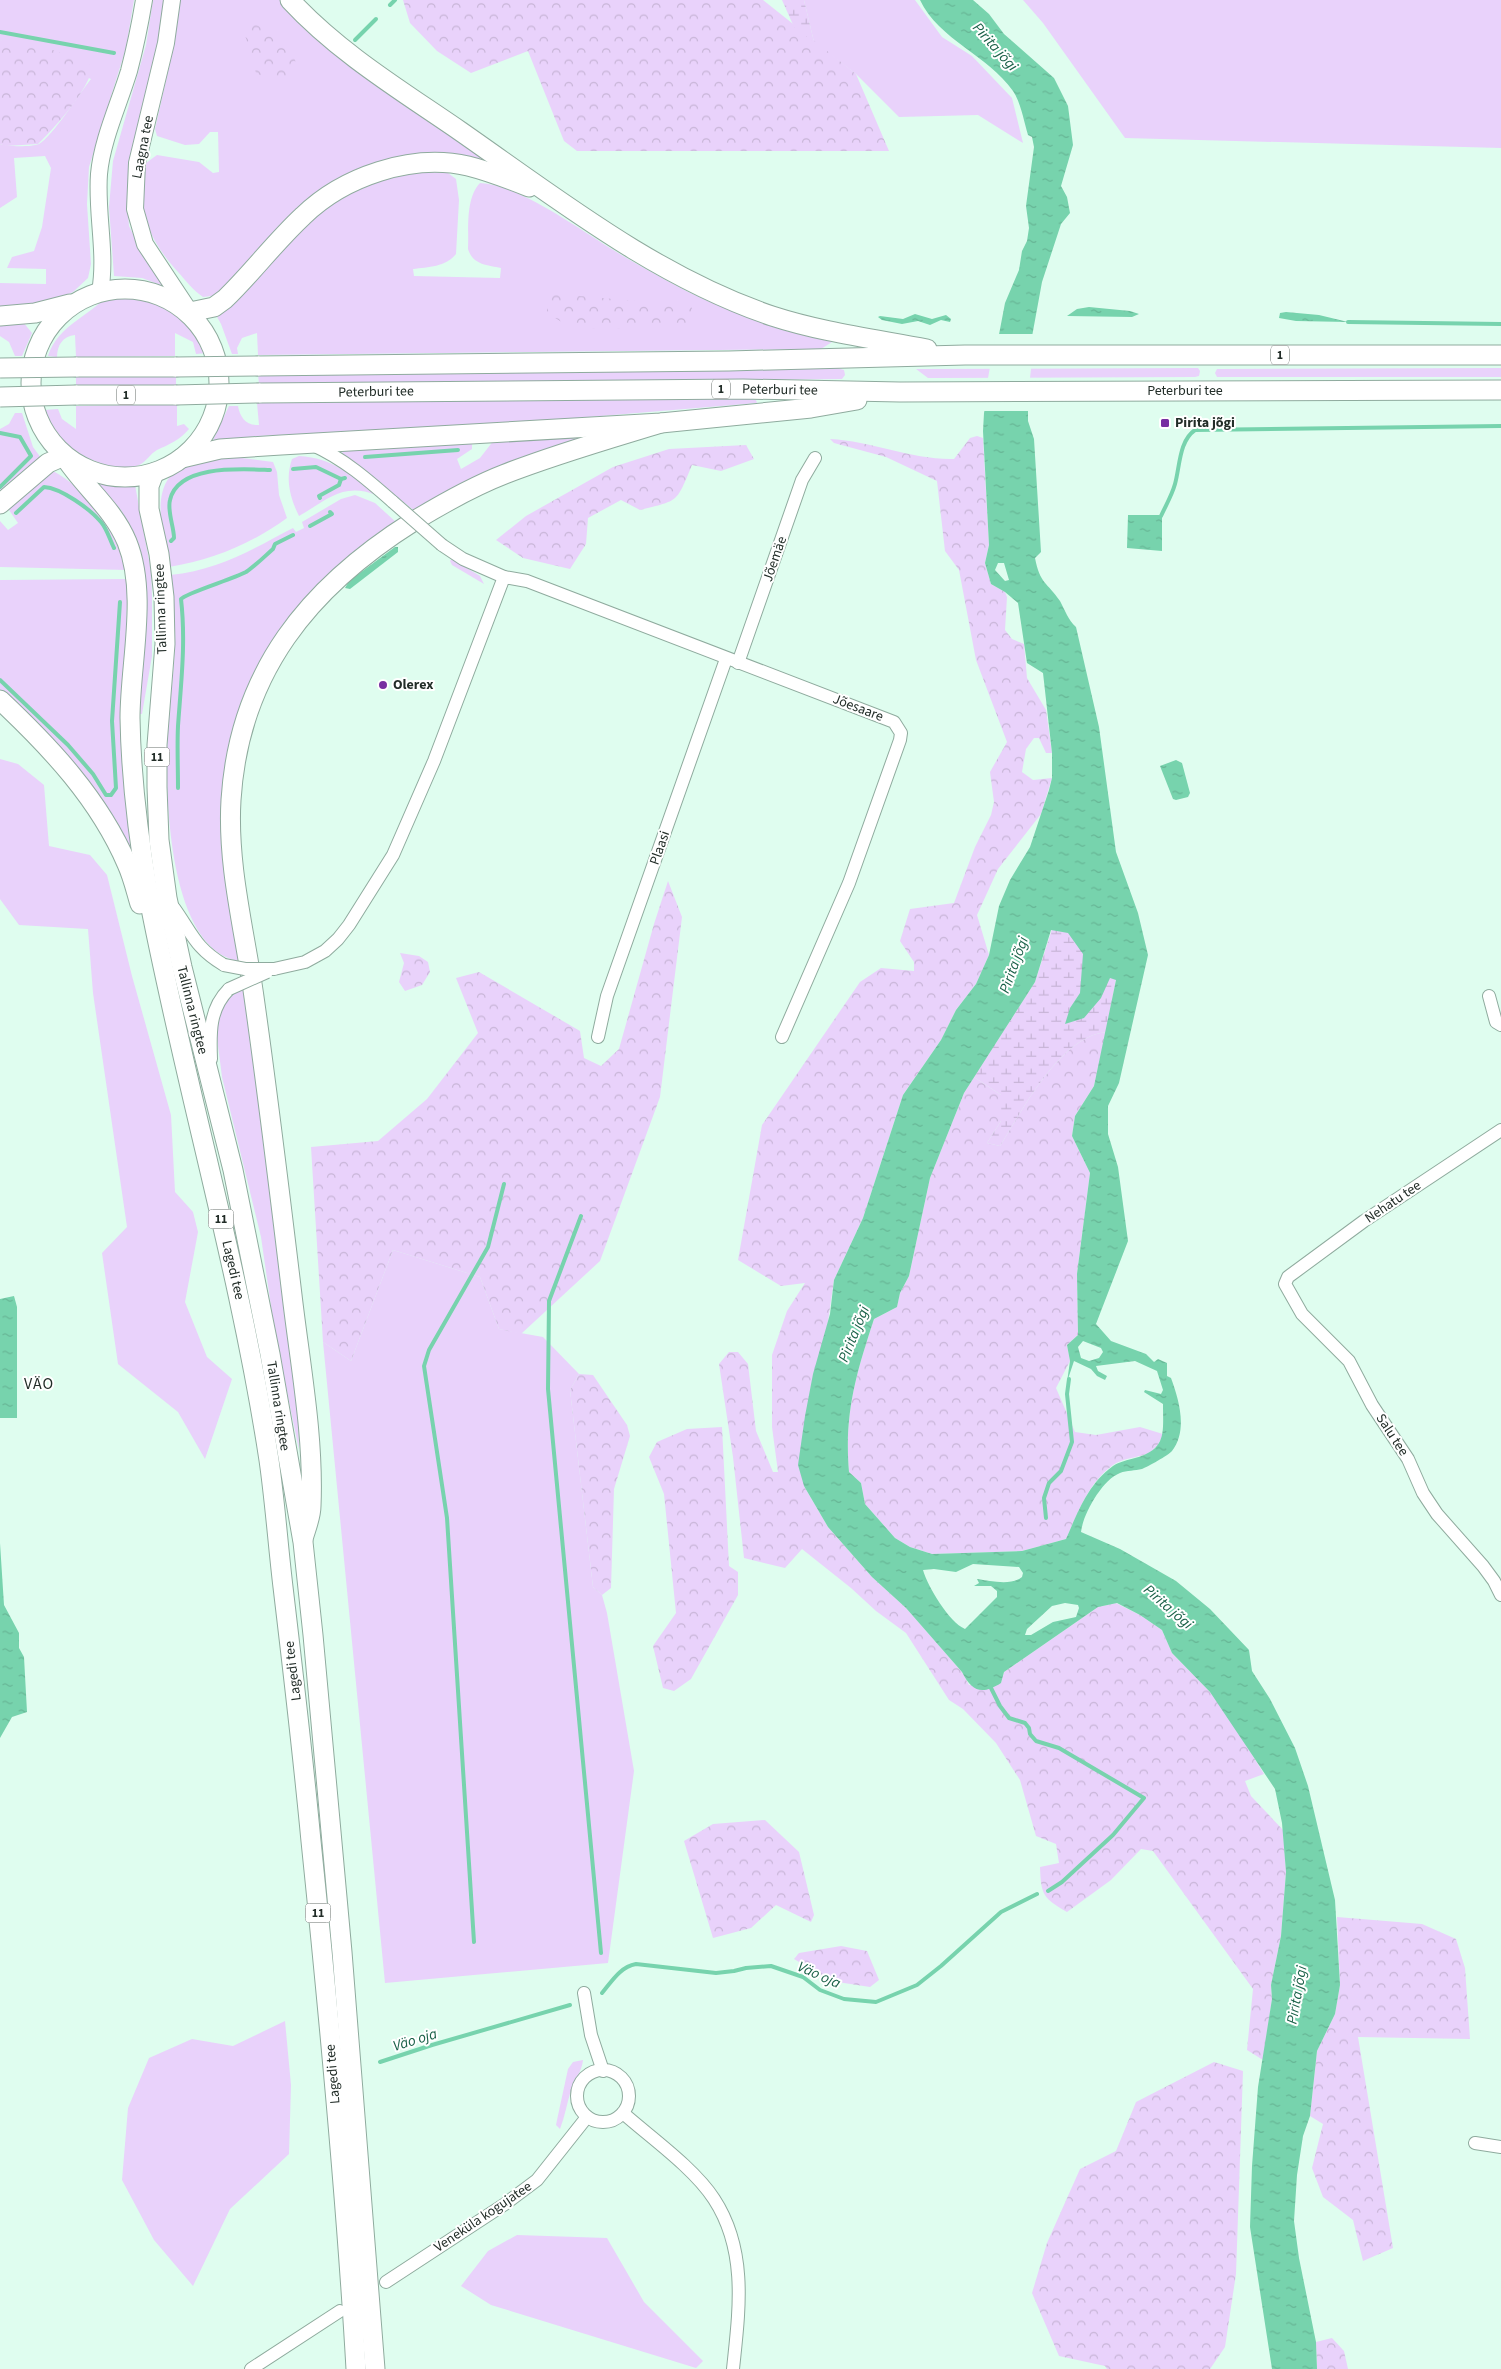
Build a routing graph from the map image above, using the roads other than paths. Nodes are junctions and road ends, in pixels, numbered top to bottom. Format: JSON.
{"nodes":[{"id":1,"x":144,"y":0,"type":"edge"},
{"id":2,"x":172,"y":0,"type":"edge"},
{"id":3,"x":290,"y":0,"type":"edge"},
{"id":4,"x":562,"y":202,"type":"junction"},
{"id":5,"x":100,"y":292,"type":"junction"},
{"id":6,"x":76,"y":302,"type":"junction"},
{"id":7,"x":190,"y":312,"type":"junction"},
{"id":8,"x":0,"y":316,"type":"edge"},
{"id":9,"x":965,"y":355,"type":"junction"},
{"id":10,"x":1501,"y":355,"type":"edge"},
{"id":11,"x":0,"y":368,"type":"edge"},
{"id":12,"x":1501,"y":390,"type":"edge"},
{"id":13,"x":900,"y":392,"type":"junction"},
{"id":14,"x":0,"y":397,"type":"edge"},
{"id":15,"x":661,"y":423,"type":"junction"},
{"id":16,"x":309,"y":443,"type":"junction"},
{"id":17,"x":64,"y":456,"type":"junction"},
{"id":18,"x":182,"y":458,"type":"junction"},
{"id":19,"x":815,"y":458,"type":"dead end"},
{"id":20,"x":154,"y":473,"type":"junction"},
{"id":21,"x":0,"y":504,"type":"edge"},
{"id":22,"x":504,"y":577,"type":"junction"},
{"id":23,"x":732,"y":661,"type":"junction"},
{"id":24,"x":0,"y":700,"type":"edge"},
{"id":25,"x":167,"y":898,"type":"junction"},
{"id":26,"x":274,"y":969,"type":"junction"},
{"id":27,"x":166,"y":982,"type":"junction"},
{"id":28,"x":1489,"y":996,"type":"dead end"},
{"id":29,"x":1501,"y":1025,"type":"edge"},
{"id":30,"x":782,"y":1037,"type":"dead end"},
{"id":31,"x":598,"y":1038,"type":"dead end"},
{"id":32,"x":212,"y":1086,"type":"junction"},
{"id":33,"x":1501,"y":1130,"type":"edge"},
{"id":34,"x":1288,"y":1277,"type":"joint"},
{"id":35,"x":302,"y":1542,"type":"junction"},
{"id":36,"x":1501,"y":1596,"type":"edge"},
{"id":37,"x":584,"y":1993,"type":"dead end"},
{"id":38,"x":603,"y":2071,"type":"junction"},
{"id":39,"x":622,"y":2113,"type":"junction"},
{"id":40,"x":587,"y":2117,"type":"junction"},
{"id":41,"x":1475,"y":2143,"type":"dead end"},
{"id":42,"x":1501,"y":2147,"type":"edge"},
{"id":43,"x":386,"y":2282,"type":"dead end"},
{"id":44,"x":340,"y":2311,"type":"dead end"},
{"id":45,"x":251,"y":2369,"type":"edge"},
{"id":46,"x":356,"y":2369,"type":"edge"},
{"id":47,"x":375,"y":2369,"type":"edge"},
{"id":48,"x":733,"y":2369,"type":"edge"}],
"edges":[{"from":1,"to":5,"type":"main road"},
{"from":2,"to":7,"type":"main road","name":"Laagna tee"},
{"from":3,"to":4,"type":"highway"},
{"from":4,"to":7,"type":"highway"},
{"from":4,"to":9,"type":"highway"},
{"from":5,"to":6,"type":"highway"},
{"from":5,"to":7,"type":"highway"},
{"from":6,"to":8,"type":"highway"},
{"from":6,"to":17,"type":"highway"},
{"from":7,"to":18,"type":"highway"},
{"from":9,"to":10,"type":"highway","name":"Peterburi tee","number":"1"},
{"from":9,"to":11,"type":"highway","name":"Peterburi tee","number":"1","bridge":true},
{"from":12,"to":13,"type":"highway","name":"Peterburi tee","number":"1"},
{"from":13,"to":14,"type":"highway","name":"Peterburi tee","number":"1","bridge":true},
{"from":13,"to":15,"type":"highway"},
{"from":15,"to":16,"type":"highway"},
{"from":15,"to":35,"type":"highway"},
{"from":16,"to":18,"type":"highway"},
{"from":16,"to":22,"type":"street","name":"Jõesaare","bridge":true},
{"from":17,"to":20,"type":"highway"},
{"from":17,"to":21,"type":"highway"},
{"from":17,"to":27,"type":"highway","name":"Tallinna ringtee","number":"11"},
{"from":18,"to":20,"type":"highway"},
{"from":19,"to":23,"type":"street","name":"Jõemäe"},
{"from":20,"to":25,"type":"highway","name":"Tallinna ringtee","number":"11"},
{"from":22,"to":23,"type":"street","name":"Jõesaare"},
{"from":22,"to":26,"type":"street"},
{"from":23,"to":30,"type":"street","name":"Jõesaare"},
{"from":23,"to":31,"type":"street","name":"Plaasi"},
{"from":24,"to":27,"type":"highway"},
{"from":25,"to":26,"type":"street","bridge":true},
{"from":25,"to":32,"type":"highway","name":"Tallinna ringtee","number":"11"},
{"from":26,"to":32,"type":"street","bridge":true},
{"from":27,"to":46,"type":"highway","name":"Lagedi tee","number":"11"},
{"from":28,"to":29,"type":"street"},
{"from":32,"to":35,"type":"highway","name":"Tallinna ringtee","number":"11"},
{"from":33,"to":34,"type":"street","name":"Nehatu tee"},
{"from":34,"to":36,"type":"street","name":"Salu tee"},
{"from":35,"to":47,"type":"highway","name":"Lagedi tee","number":"11"},
{"from":37,"to":38,"type":"street"},
{"from":38,"to":39,"type":"street"},
{"from":38,"to":40,"type":"street"},
{"from":39,"to":40,"type":"street"},
{"from":39,"to":48,"type":"street"},
{"from":40,"to":43,"type":"street","name":"Veneküla kogujatee"},
{"from":41,"to":42,"type":"street"},
{"from":44,"to":45,"type":"street"}]}
